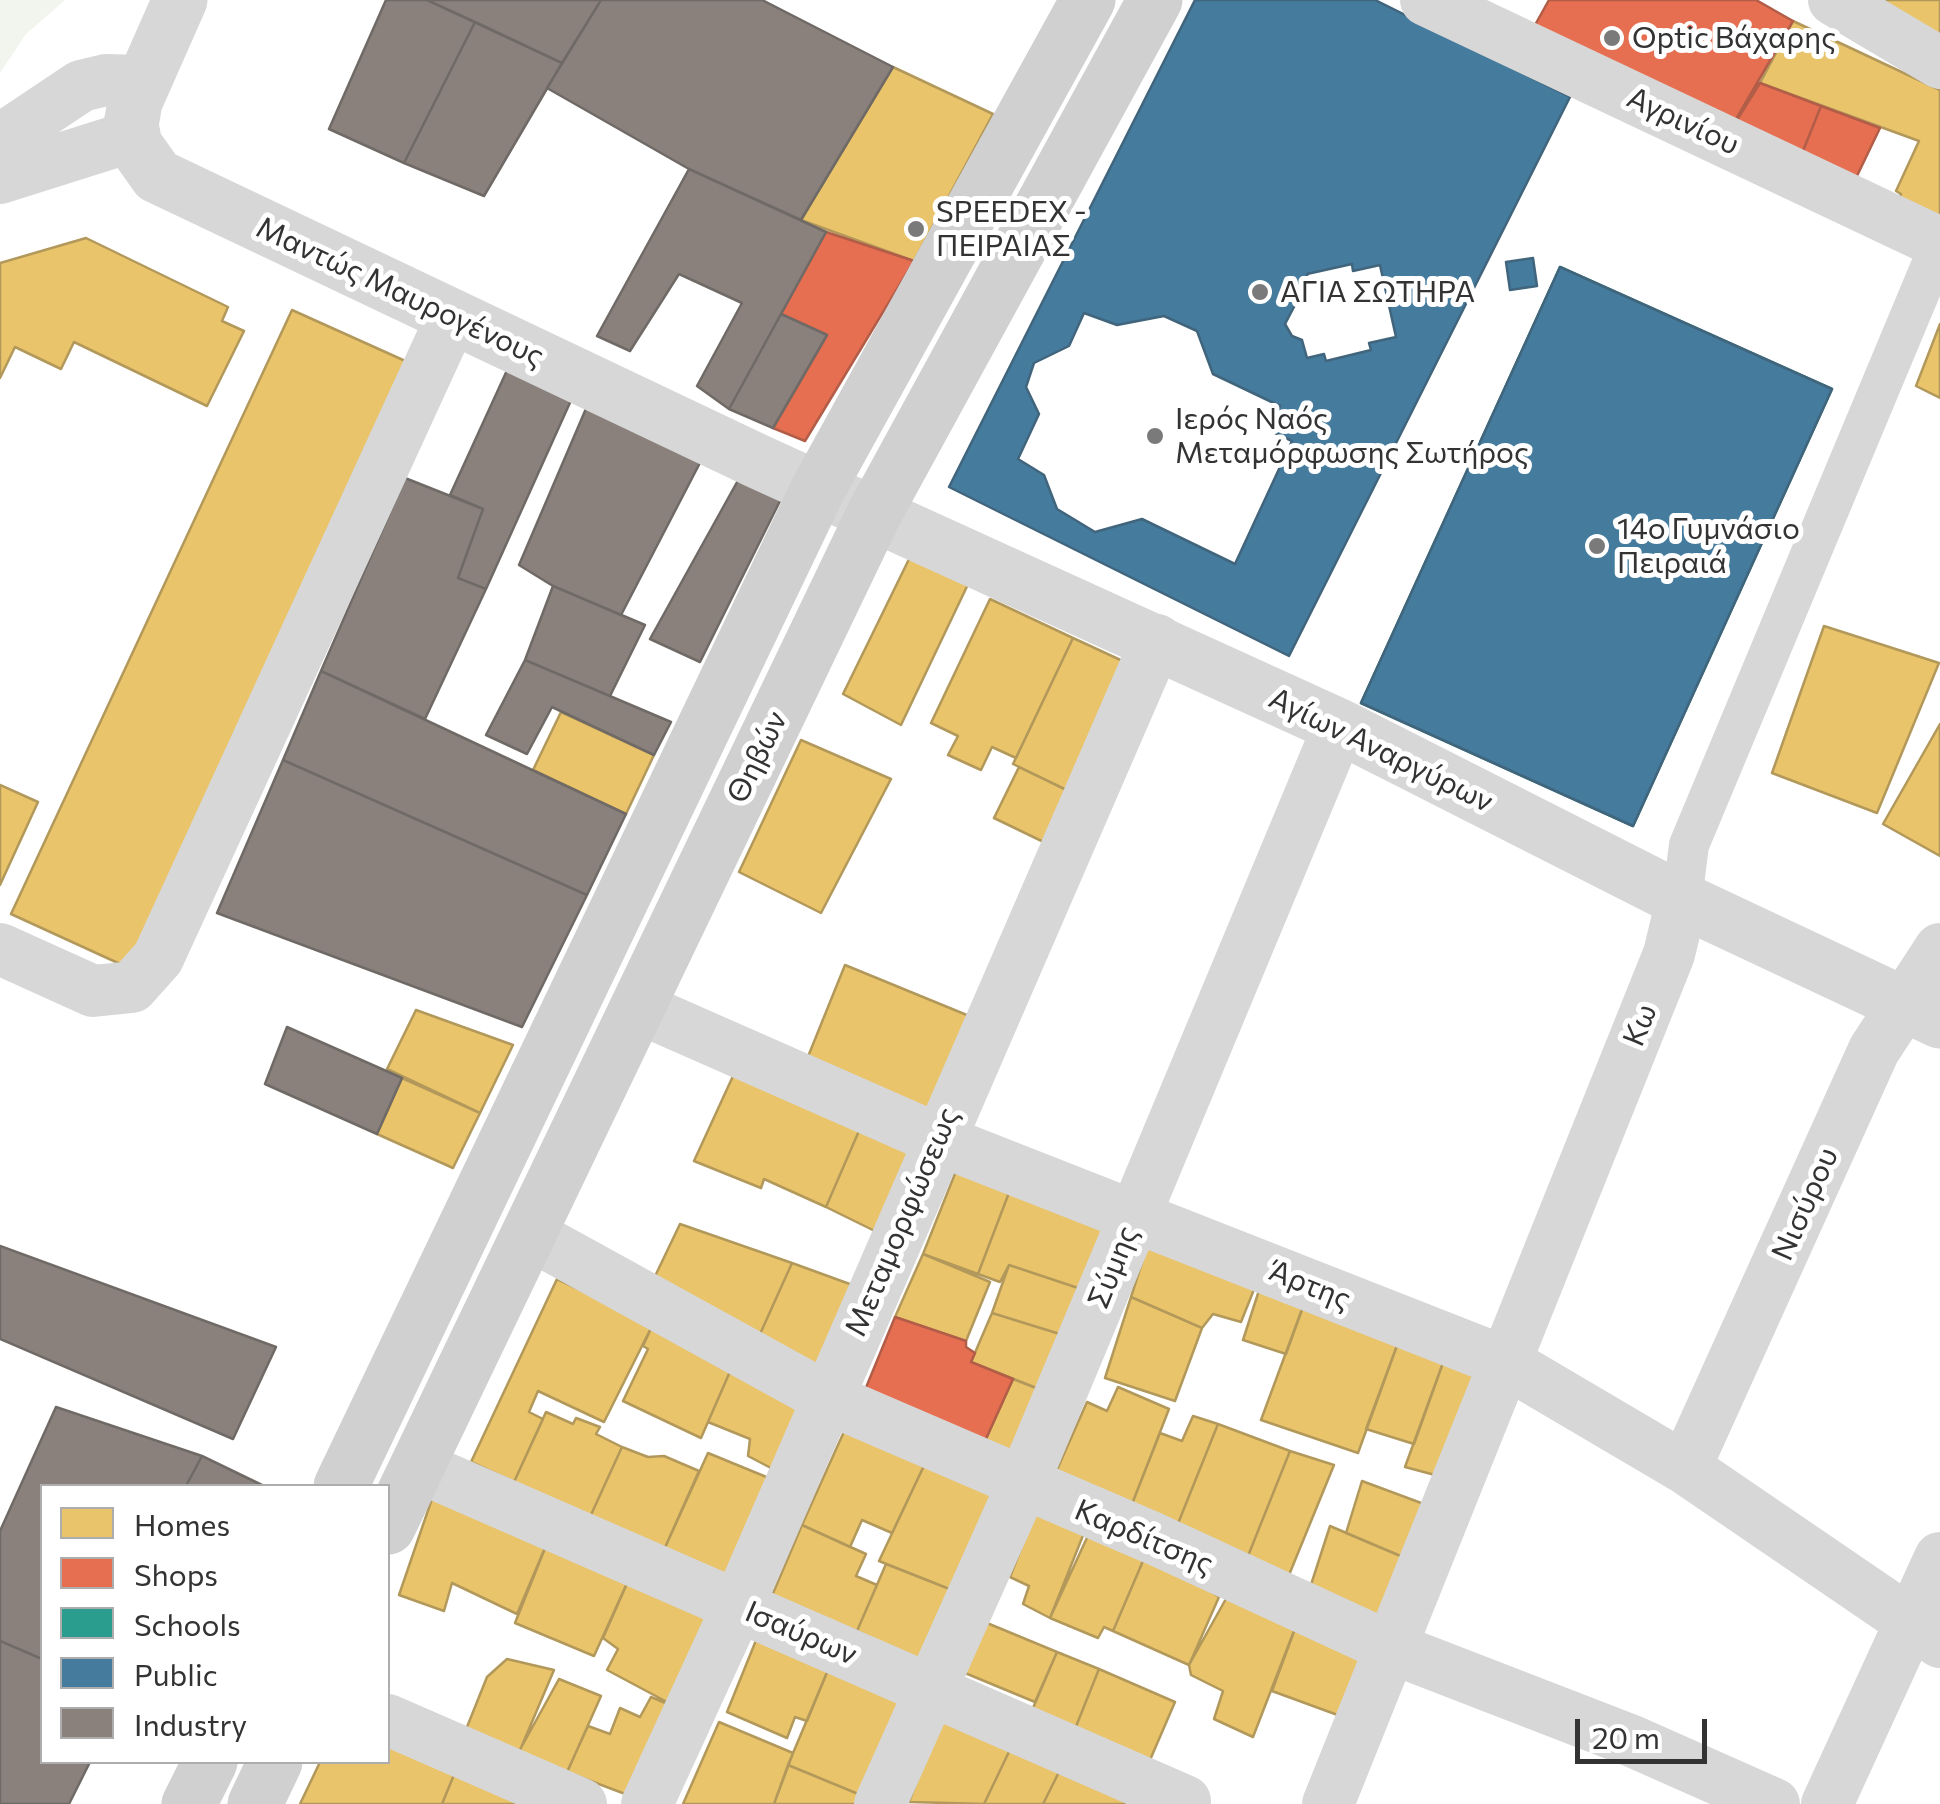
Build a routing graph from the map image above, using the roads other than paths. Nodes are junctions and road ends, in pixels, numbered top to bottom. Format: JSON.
{"nodes":[{"id":1,"x":180,"y":0,"type":"edge"},
{"id":2,"x":1088,"y":0,"type":"edge"},
{"id":3,"x":1155,"y":0,"type":"edge"},
{"id":4,"x":1426,"y":0,"type":"edge"},
{"id":5,"x":1834,"y":0,"type":"edge"},
{"id":6,"x":1940,"y":62,"type":"edge"},
{"id":7,"x":144,"y":81,"type":"junction"},
{"id":8,"x":133,"y":136,"type":"junction"},
{"id":9,"x":0,"y":140,"type":"edge"},
{"id":10,"x":0,"y":178,"type":"edge"},
{"id":11,"x":1940,"y":244,"type":"edge"},
{"id":12,"x":452,"y":317,"type":"junction"},
{"id":13,"x":818,"y":489,"type":"junction"},
{"id":14,"x":874,"y":514,"type":"junction"},
{"id":15,"x":1157,"y":640,"type":"junction"},
{"id":16,"x":1339,"y":726,"type":"junction"},
{"id":17,"x":1682,"y":900,"type":"junction"},
{"id":18,"x":1940,"y":949,"type":"edge"},
{"id":19,"x":0,"y":950,"type":"edge"},
{"id":20,"x":637,"y":1008,"type":"junction"},
{"id":21,"x":1922,"y":1012,"type":"edge"},
{"id":22,"x":937,"y":1140,"type":"junction"},
{"id":23,"x":1134,"y":1215,"type":"junction"},
{"id":24,"x":531,"y":1235,"type":"junction"},
{"id":25,"x":1505,"y":1362,"type":"junction"},
{"id":26,"x":827,"y":1398,"type":"junction"},
{"id":27,"x":417,"y":1466,"type":"junction"},
{"id":28,"x":1685,"y":1468,"type":"junction"},
{"id":29,"x":342,"y":1484,"type":"edge"},
{"id":30,"x":1022,"y":1486,"type":"junction"},
{"id":31,"x":390,"y":1524,"type":"edge"},
{"id":32,"x":1940,"y":1558,"type":"edge"},
{"id":33,"x":738,"y":1606,"type":"junction"},
{"id":34,"x":1926,"y":1632,"type":"edge"},
{"id":35,"x":1389,"y":1647,"type":"junction"},
{"id":36,"x":933,"y":1690,"type":"junction"},
{"id":37,"x":390,"y":1721,"type":"edge"},
{"id":38,"x":209,"y":1764,"type":"edge"},
{"id":39,"x":275,"y":1764,"type":"edge"},
{"id":40,"x":1185,"y":1802,"type":"dead end"},
{"id":41,"x":190,"y":1804,"type":"edge"},
{"id":42,"x":255,"y":1804,"type":"edge"},
{"id":43,"x":581,"y":1804,"type":"edge"},
{"id":44,"x":646,"y":1804,"type":"edge"},
{"id":45,"x":880,"y":1804,"type":"edge"},
{"id":46,"x":1328,"y":1804,"type":"edge"},
{"id":47,"x":1774,"y":1804,"type":"edge"},
{"id":48,"x":1827,"y":1804,"type":"edge"}],
"edges":[{"from":1,"to":7,"type":"street"},
{"from":2,"to":13,"type":"main road","name":"Θηβών"},
{"from":3,"to":14,"type":"main road","name":"Θηβών"},
{"from":4,"to":11,"type":"street","name":"Αγρινίου"},
{"from":5,"to":6,"type":"street"},
{"from":7,"to":8,"type":"street"},
{"from":7,"to":9,"type":"street"},
{"from":8,"to":10,"type":"street"},
{"from":8,"to":12,"type":"street","name":"Μαντώς Μαυρογένους"},
{"from":11,"to":17,"type":"street","name":"Κω"},
{"from":12,"to":13,"type":"street","name":"Μαντώς Μαυρογένους"},
{"from":12,"to":19,"type":"street"},
{"from":13,"to":14,"type":"street","name":"Αγίων Αναργύρων"},
{"from":13,"to":29,"type":"main road","name":"Θηβών"},
{"from":14,"to":15,"type":"street","name":"Αγίων Αναργύρων"},
{"from":14,"to":20,"type":"main road","name":"Θηβών"},
{"from":15,"to":16,"type":"street","name":"Αγίων Αναργύρων"},
{"from":15,"to":22,"type":"street","name":"Μεταμορφώσεως"},
{"from":16,"to":17,"type":"street","name":"Αγίων Αναργύρων"},
{"from":16,"to":23,"type":"street","name":"Σύμης"},
{"from":17,"to":21,"type":"street","name":"Αγίων Αναργύρων"},
{"from":17,"to":25,"type":"street","name":"Κω"},
{"from":18,"to":21,"type":"street","name":"Νισύρου"},
{"from":20,"to":22,"type":"street","name":"Άρτης"},
{"from":20,"to":24,"type":"main road","name":"Θηβών"},
{"from":21,"to":28,"type":"street","name":"Νισύρου"},
{"from":22,"to":23,"type":"street","name":"Άρτης"},
{"from":22,"to":26,"type":"street","name":"Μεταμορφώσεως"},
{"from":23,"to":25,"type":"street","name":"Άρτης"},
{"from":23,"to":30,"type":"street","name":"Σύμης"},
{"from":24,"to":26,"type":"street","name":"Καρδίτσης"},
{"from":24,"to":27,"type":"main road","name":"Θηβών"},
{"from":25,"to":28,"type":"street","name":"Άρτης"},
{"from":25,"to":35,"type":"street","name":"Κω"},
{"from":26,"to":30,"type":"street","name":"Καρδίτσης"},
{"from":26,"to":33,"type":"street","name":"Μεταμορφώσεως"},
{"from":27,"to":31,"type":"main road","name":"Θηβών"},
{"from":27,"to":33,"type":"street","name":"Ισαύρων"},
{"from":28,"to":34,"type":"street","name":"Άρτης"},
{"from":30,"to":35,"type":"street","name":"Καρδίτσης"},
{"from":30,"to":36,"type":"street","name":"Σύμης"},
{"from":32,"to":34,"type":"street"},
{"from":33,"to":36,"type":"street","name":"Ισαύρων"},
{"from":33,"to":44,"type":"street","name":"Μεταμορφώσεως"},
{"from":34,"to":48,"type":"street"},
{"from":35,"to":46,"type":"street","name":"Κω"},
{"from":35,"to":47,"type":"street","name":"Καρδίτσης"},
{"from":36,"to":40,"type":"street","name":"Ισαύρων"},
{"from":36,"to":45,"type":"street","name":"Σύμης"},
{"from":37,"to":43,"type":"street"},
{"from":38,"to":41,"type":"main road"},
{"from":39,"to":42,"type":"main road"}]}
